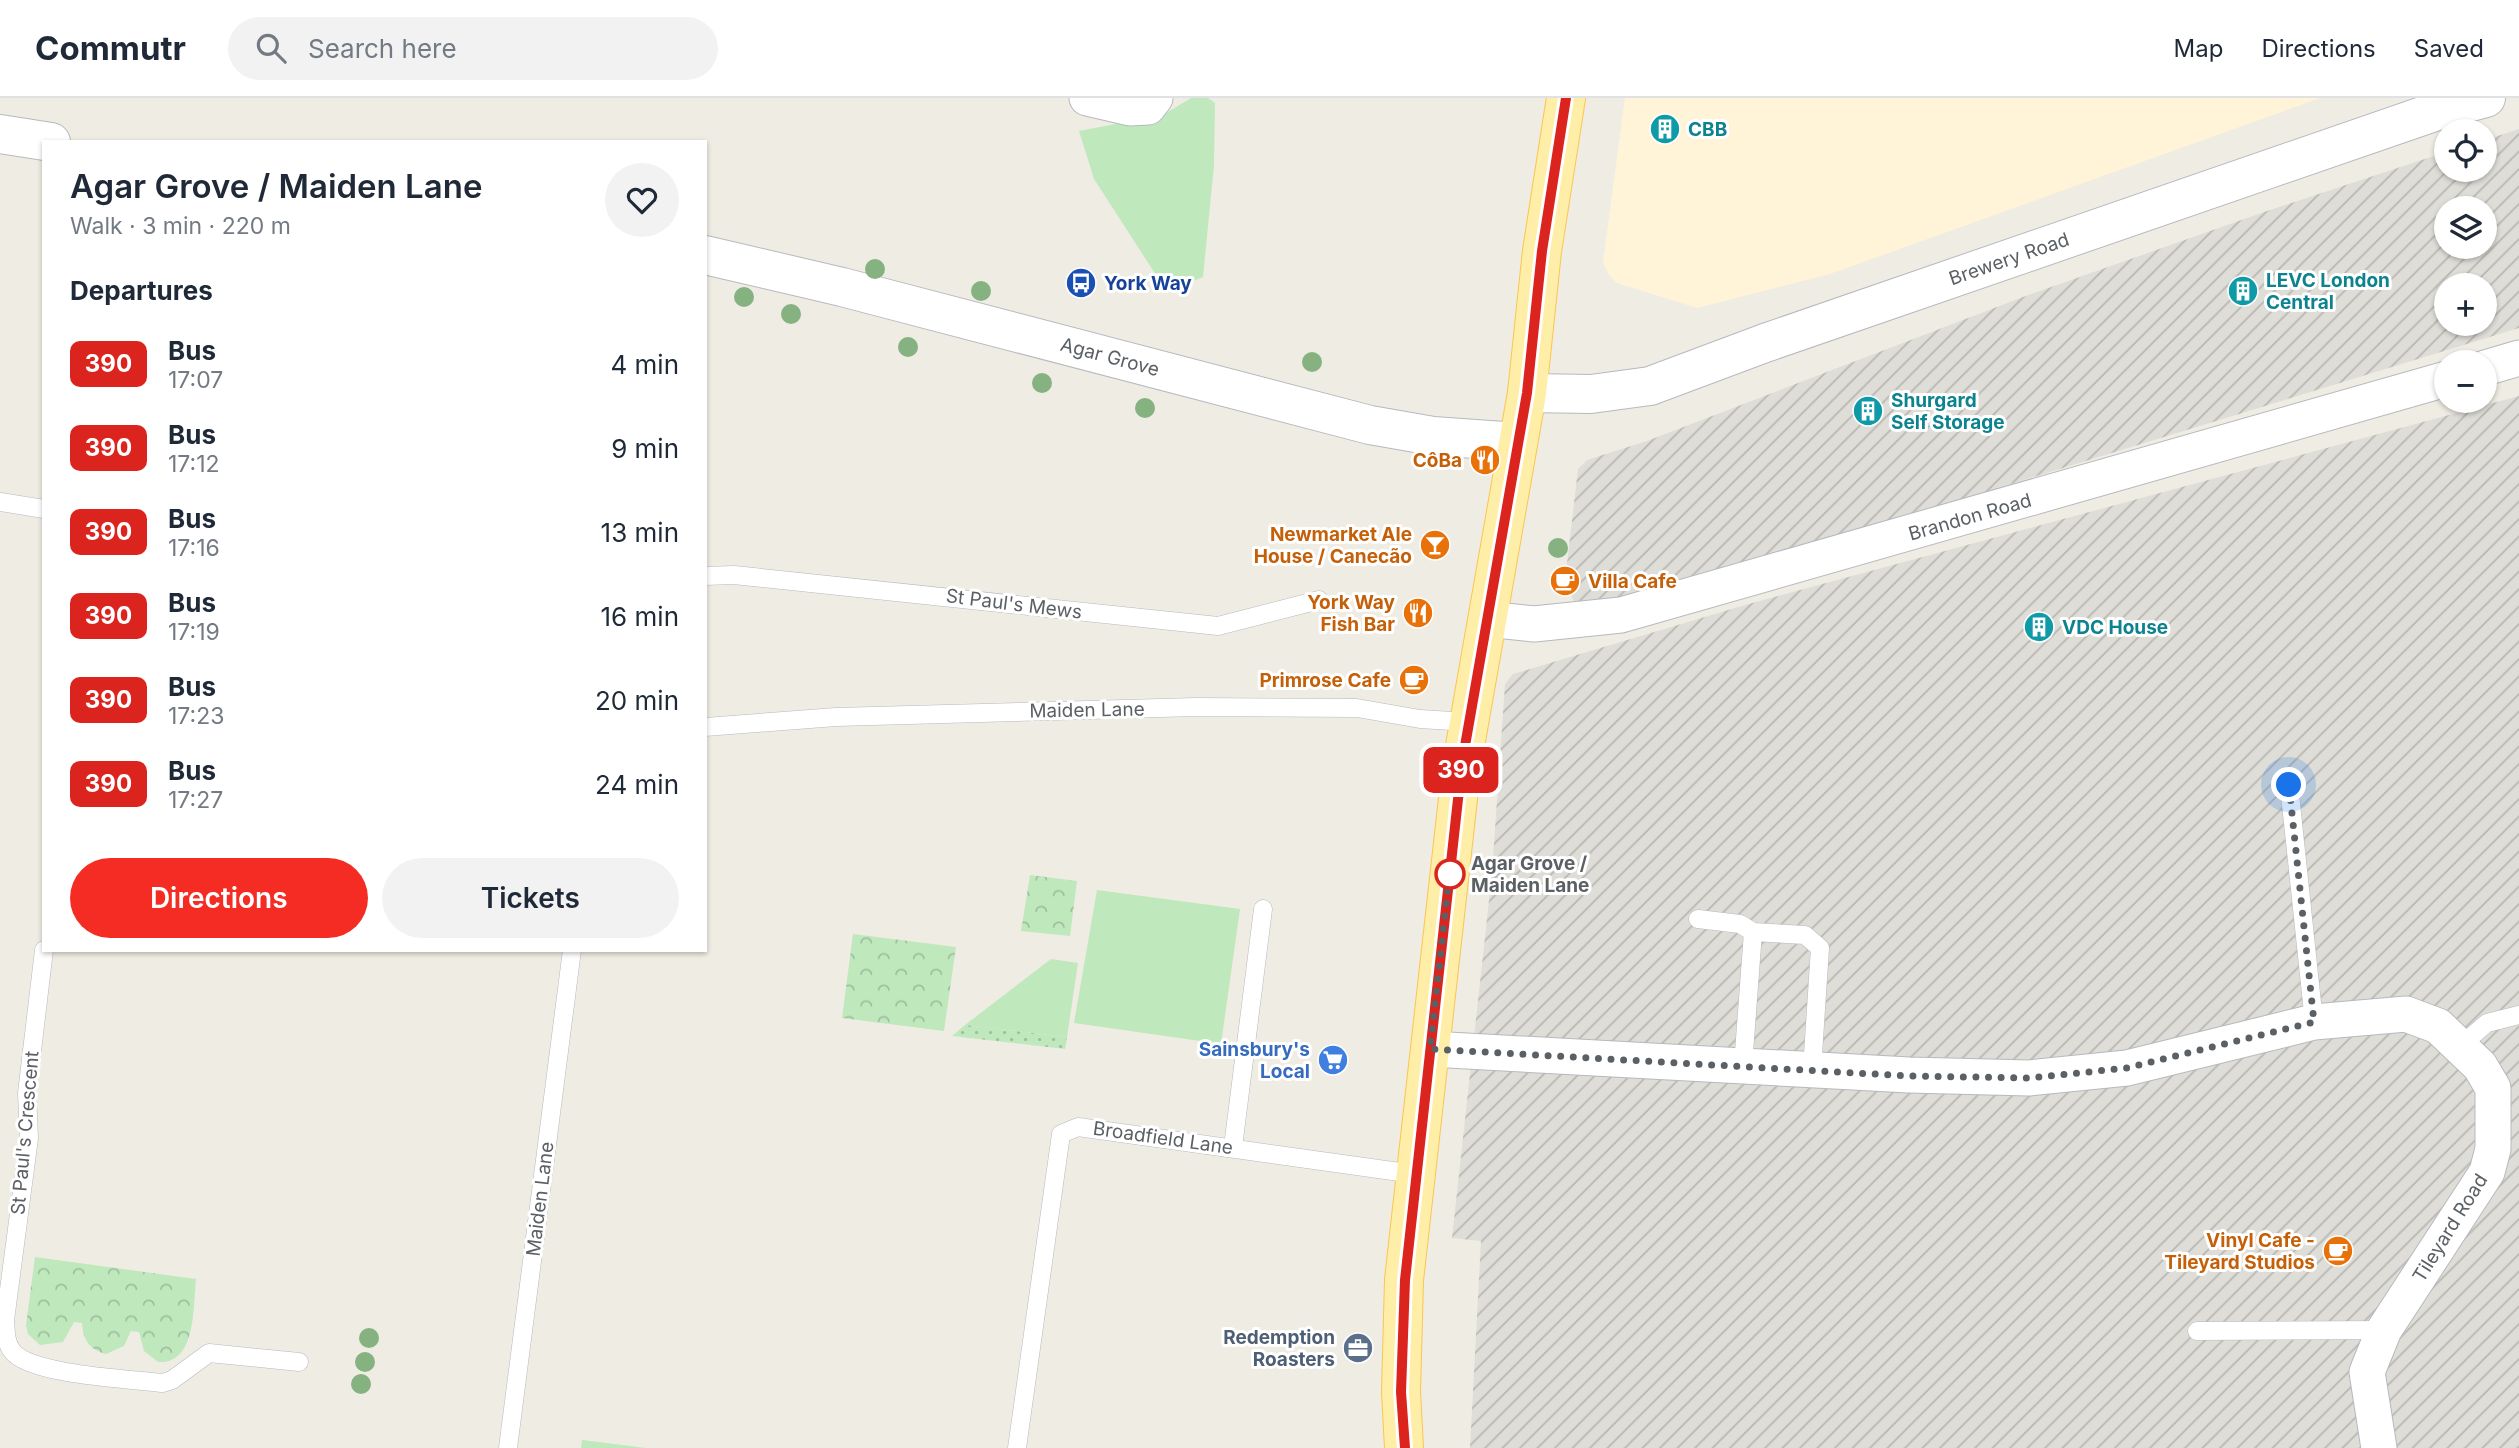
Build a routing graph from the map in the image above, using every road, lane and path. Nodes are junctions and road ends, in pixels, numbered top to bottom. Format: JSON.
{"nodes":[{"id":1,"x":1087,"y":98,"type":"edge"},
{"id":2,"x":1566,"y":98,"type":"edge"},
{"id":3,"x":2486,"y":98,"type":"edge"},
{"id":4,"x":1142,"y":103,"type":"edge"},
{"id":5,"x":0,"y":134,"type":"edge"},
{"id":6,"x":42,"y":141,"type":"edge"},
{"id":7,"x":707,"y":255,"type":"edge"},
{"id":8,"x":2519,"y":358,"type":"edge"},
{"id":9,"x":2497,"y":364,"type":"edge"},
{"id":10,"x":2434,"y":382,"type":"edge"},
{"id":11,"x":1527,"y":393,"type":"junction"},
{"id":12,"x":1518,"y":442,"type":"junction"},
{"id":13,"x":0,"y":502,"type":"edge"},
{"id":14,"x":42,"y":509,"type":"edge"},
{"id":15,"x":707,"y":576,"type":"edge"},
{"id":16,"x":1319,"y":600,"type":"dead end"},
{"id":17,"x":1487,"y":619,"type":"junction"},
{"id":18,"x":1468,"y":722,"type":"junction"},
{"id":19,"x":707,"y":727,"type":"edge"},
{"id":20,"x":2289,"y":785,"type":"dead end"},
{"id":21,"x":1263,"y":909,"type":"dead end"},
{"id":22,"x":1698,"y":919,"type":"dead end"},
{"id":23,"x":1753,"y":932,"type":"junction"},
{"id":24,"x":44,"y":952,"type":"edge"},
{"id":25,"x":572,"y":952,"type":"edge"},
{"id":26,"x":2519,"y":1015,"type":"edge"},
{"id":27,"x":2314,"y":1022,"type":"junction"},
{"id":28,"x":2459,"y":1047,"type":"junction"},
{"id":29,"x":1430,"y":1049,"type":"junction"},
{"id":30,"x":1742,"y":1066,"type":"junction"},
{"id":31,"x":1812,"y":1070,"type":"junction"},
{"id":32,"x":1233,"y":1147,"type":"junction"},
{"id":33,"x":1414,"y":1174,"type":"junction"},
{"id":34,"x":2384,"y":1330,"type":"junction"},
{"id":35,"x":2197,"y":1331,"type":"dead end"},
{"id":36,"x":299,"y":1362,"type":"dead end"},
{"id":37,"x":509,"y":1448,"type":"edge"},
{"id":38,"x":1017,"y":1448,"type":"edge"},
{"id":39,"x":1405,"y":1448,"type":"edge"},
{"id":40,"x":2379,"y":1448,"type":"edge"}],
"edges":[{"from":1,"to":4,"type":"street"},
{"from":2,"to":11,"type":"main road"},
{"from":3,"to":11,"type":"street","name":"Brewery Road"},
{"from":5,"to":6,"type":"street"},
{"from":7,"to":12,"type":"street","name":"Agar Grove"},
{"from":8,"to":9,"type":"street"},
{"from":10,"to":17,"type":"street","name":"Brandon Road"},
{"from":11,"to":12,"type":"main road"},
{"from":12,"to":17,"type":"main road"},
{"from":13,"to":14,"type":"lane"},
{"from":15,"to":16,"type":"lane","name":"St Paul's Mews"},
{"from":17,"to":18,"type":"main road"},
{"from":18,"to":19,"type":"lane","name":"Maiden Lane"},
{"from":18,"to":29,"type":"main road"},
{"from":20,"to":27,"type":"lane"},
{"from":21,"to":32,"type":"lane"},
{"from":22,"to":23,"type":"lane"},
{"from":23,"to":30,"type":"lane"},
{"from":23,"to":31,"type":"lane"},
{"from":24,"to":36,"type":"lane","name":"St Paul's Crescent"},
{"from":25,"to":37,"type":"lane","name":"Maiden Lane"},
{"from":26,"to":28,"type":"lane"},
{"from":27,"to":28,"type":"street","name":"Tileyard Road"},
{"from":27,"to":31,"type":"street","name":"Tileyard Road"},
{"from":28,"to":34,"type":"street","name":"Tileyard Road"},
{"from":29,"to":30,"type":"street","name":"Tileyard Road"},
{"from":29,"to":33,"type":"main road"},
{"from":30,"to":31,"type":"street","name":"Tileyard Road"},
{"from":32,"to":33,"type":"lane","name":"Broadfield Lane"},
{"from":32,"to":38,"type":"lane","name":"Broadfield Lane"},
{"from":33,"to":39,"type":"main road"},
{"from":34,"to":35,"type":"lane"},
{"from":34,"to":40,"type":"street","name":"Tileyard Road"}]}
